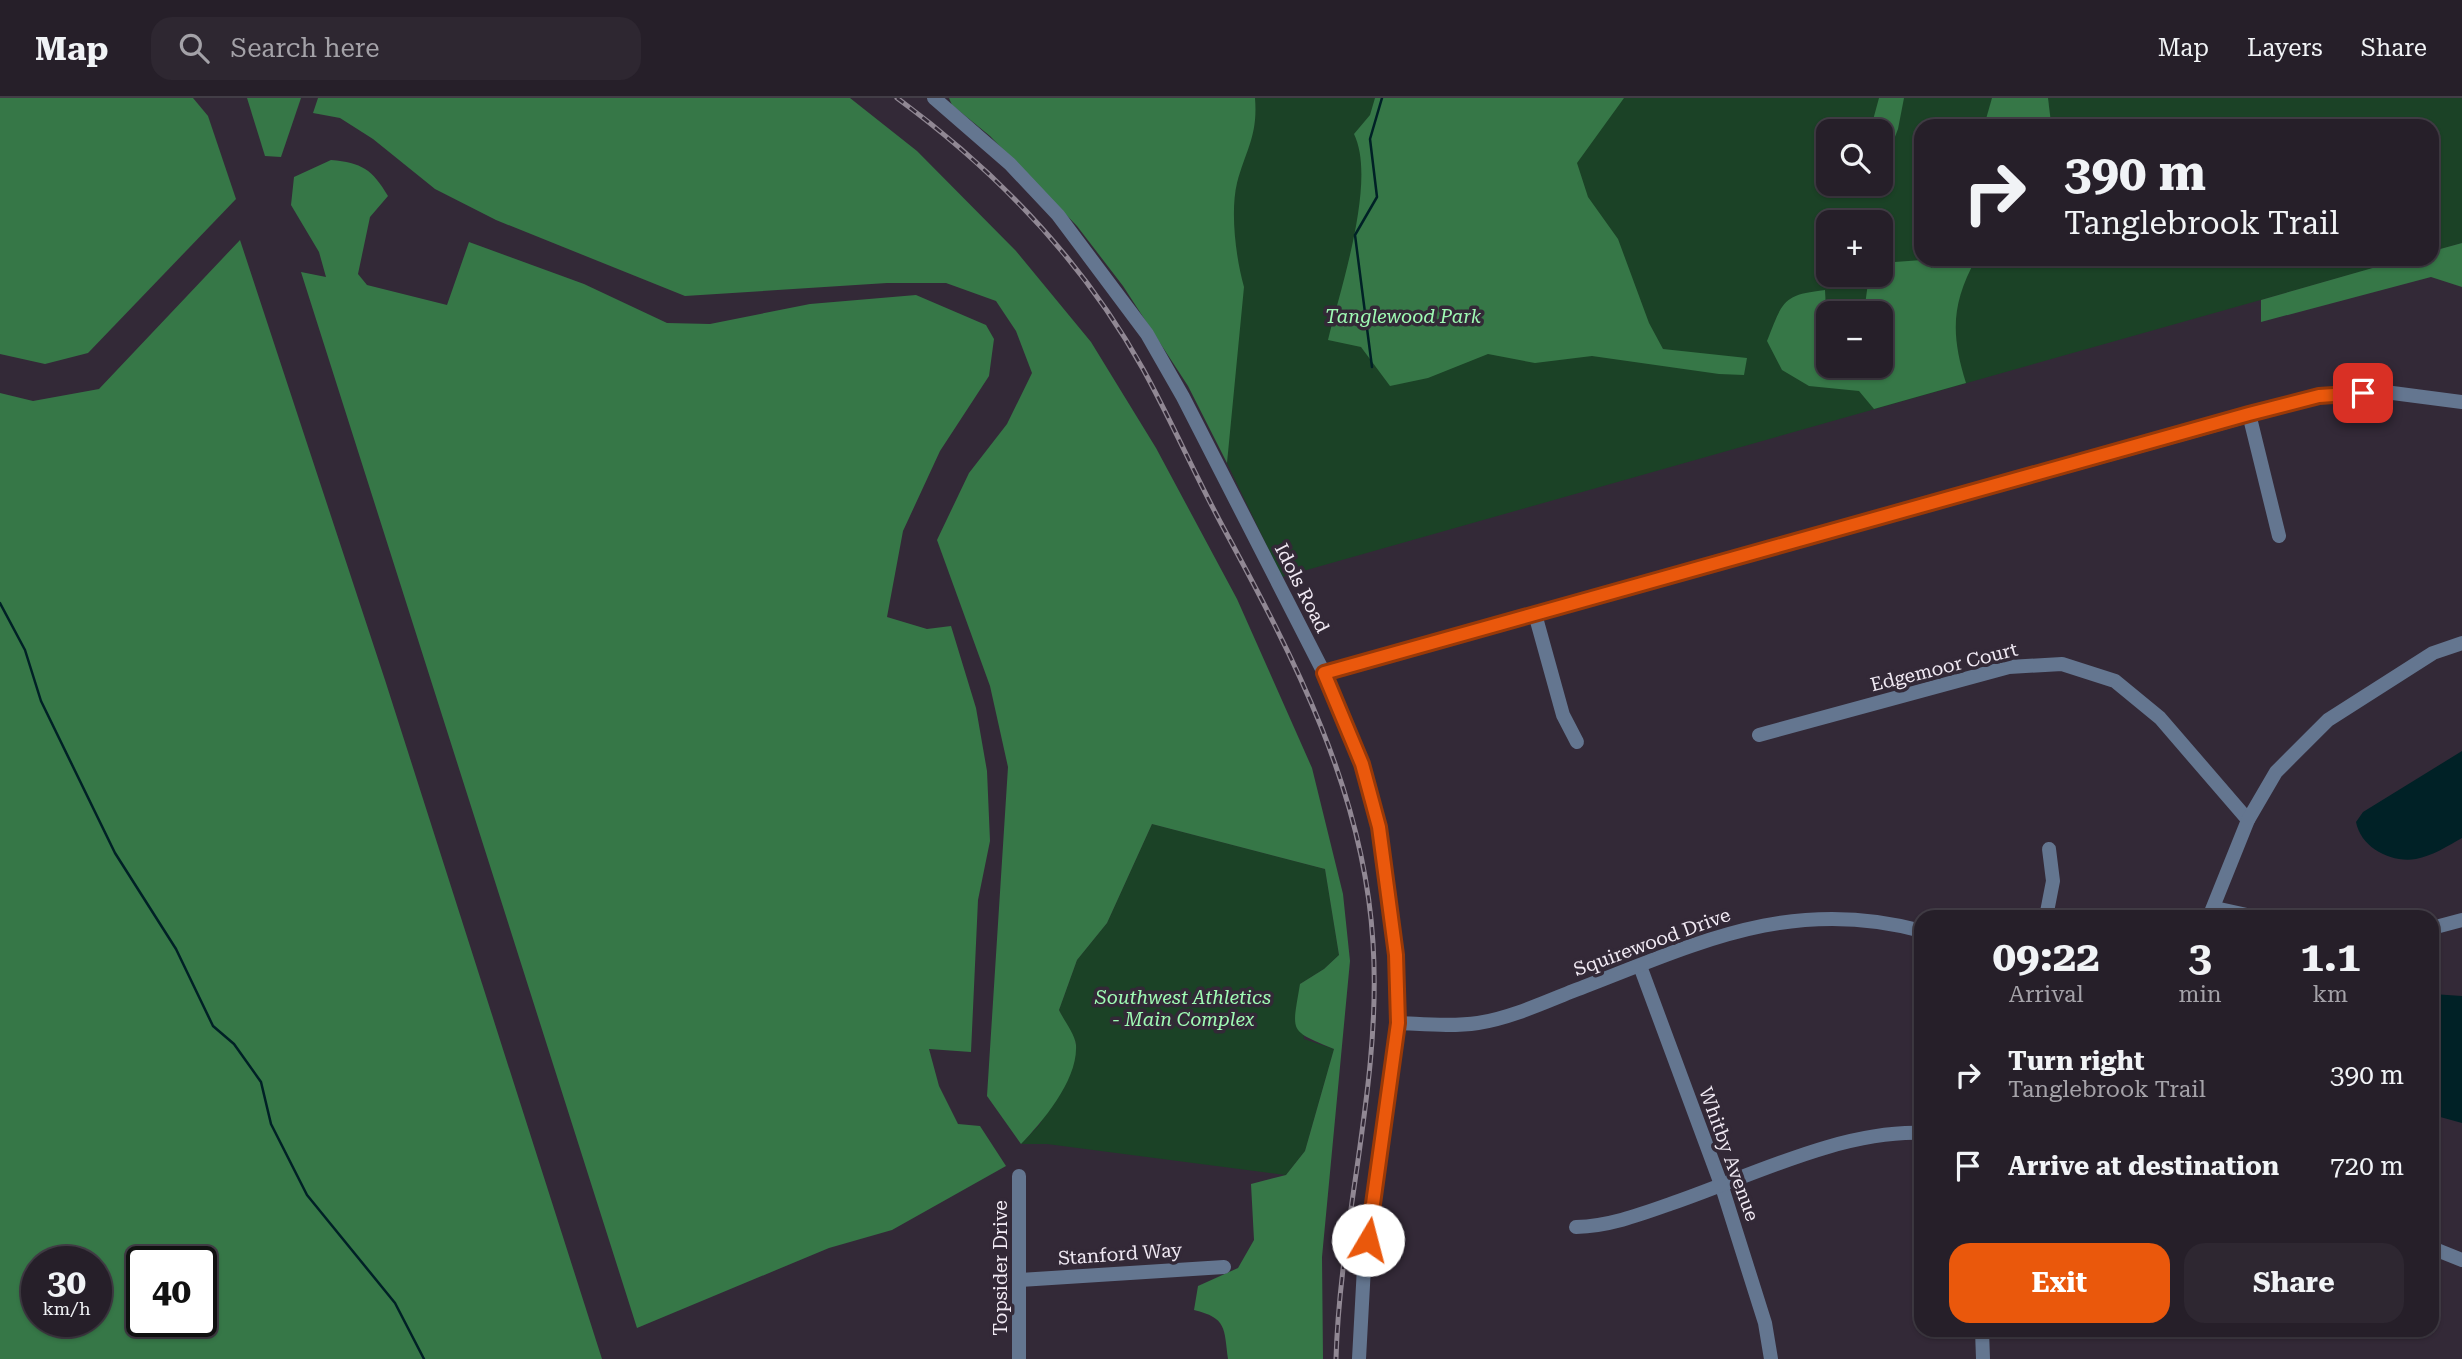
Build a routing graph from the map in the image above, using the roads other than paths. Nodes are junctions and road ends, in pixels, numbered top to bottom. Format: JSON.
{"nodes":[{"id":1,"x":934,"y":98,"type":"edge"},
{"id":2,"x":2462,"y":402,"type":"edge"},
{"id":3,"x":2249,"y":414,"type":"junction"},
{"id":4,"x":2279,"y":536,"type":"dead end"},
{"id":5,"x":1535,"y":614,"type":"junction"},
{"id":6,"x":2462,"y":643,"type":"edge"},
{"id":7,"x":1324,"y":673,"type":"junction"},
{"id":8,"x":1759,"y":735,"type":"dead end"},
{"id":9,"x":1577,"y":742,"type":"dead end"},
{"id":10,"x":2248,"y":820,"type":"junction"},
{"id":11,"x":2049,"y":849,"type":"dead end"},
{"id":12,"x":2047,"y":910,"type":"edge"},
{"id":13,"x":2213,"y":910,"type":"edge"},
{"id":14,"x":2462,"y":920,"type":"edge"},
{"id":15,"x":2439,"y":926,"type":"edge"},
{"id":16,"x":1914,"y":929,"type":"edge"},
{"id":17,"x":1640,"y":966,"type":"junction"},
{"id":18,"x":1398,"y":1023,"type":"junction"},
{"id":19,"x":1914,"y":1133,"type":"edge"},
{"id":20,"x":1019,"y":1176,"type":"dead end"},
{"id":21,"x":1722,"y":1187,"type":"junction"},
{"id":22,"x":1576,"y":1227,"type":"dead end"},
{"id":23,"x":2439,"y":1251,"type":"edge"},
{"id":24,"x":2462,"y":1261,"type":"edge"},
{"id":25,"x":1224,"y":1267,"type":"dead end"},
{"id":26,"x":1020,"y":1280,"type":"junction"},
{"id":27,"x":1982,"y":1337,"type":"edge"},
{"id":28,"x":1019,"y":1359,"type":"edge"},
{"id":29,"x":1359,"y":1359,"type":"edge"},
{"id":30,"x":1770,"y":1359,"type":"edge"},
{"id":31,"x":1983,"y":1359,"type":"edge"}],
"edges":[{"from":1,"to":7,"type":"street","name":"Idols Road"},
{"from":2,"to":3,"type":"street"},
{"from":3,"to":4,"type":"street"},
{"from":3,"to":5,"type":"street"},
{"from":5,"to":7,"type":"street"},
{"from":5,"to":9,"type":"street"},
{"from":6,"to":10,"type":"street"},
{"from":7,"to":18,"type":"street","name":"Idols Road"},
{"from":8,"to":10,"type":"street","name":"Edgemoor Court"},
{"from":10,"to":13,"type":"street"},
{"from":11,"to":12,"type":"street"},
{"from":14,"to":15,"type":"street"},
{"from":16,"to":17,"type":"street","name":"Squirewood Drive"},
{"from":17,"to":18,"type":"street","name":"Squirewood Drive"},
{"from":17,"to":21,"type":"street","name":"Whitby Avenue"},
{"from":18,"to":29,"type":"street","name":"Idols Road"},
{"from":19,"to":21,"type":"street"},
{"from":20,"to":26,"type":"street","name":"Topsider Drive"},
{"from":21,"to":22,"type":"street"},
{"from":21,"to":30,"type":"street","name":"Whitby Avenue"},
{"from":23,"to":24,"type":"street"},
{"from":25,"to":26,"type":"street","name":"Stanford Way"},
{"from":26,"to":28,"type":"street","name":"Topsider Drive"},
{"from":27,"to":31,"type":"street"}]}
